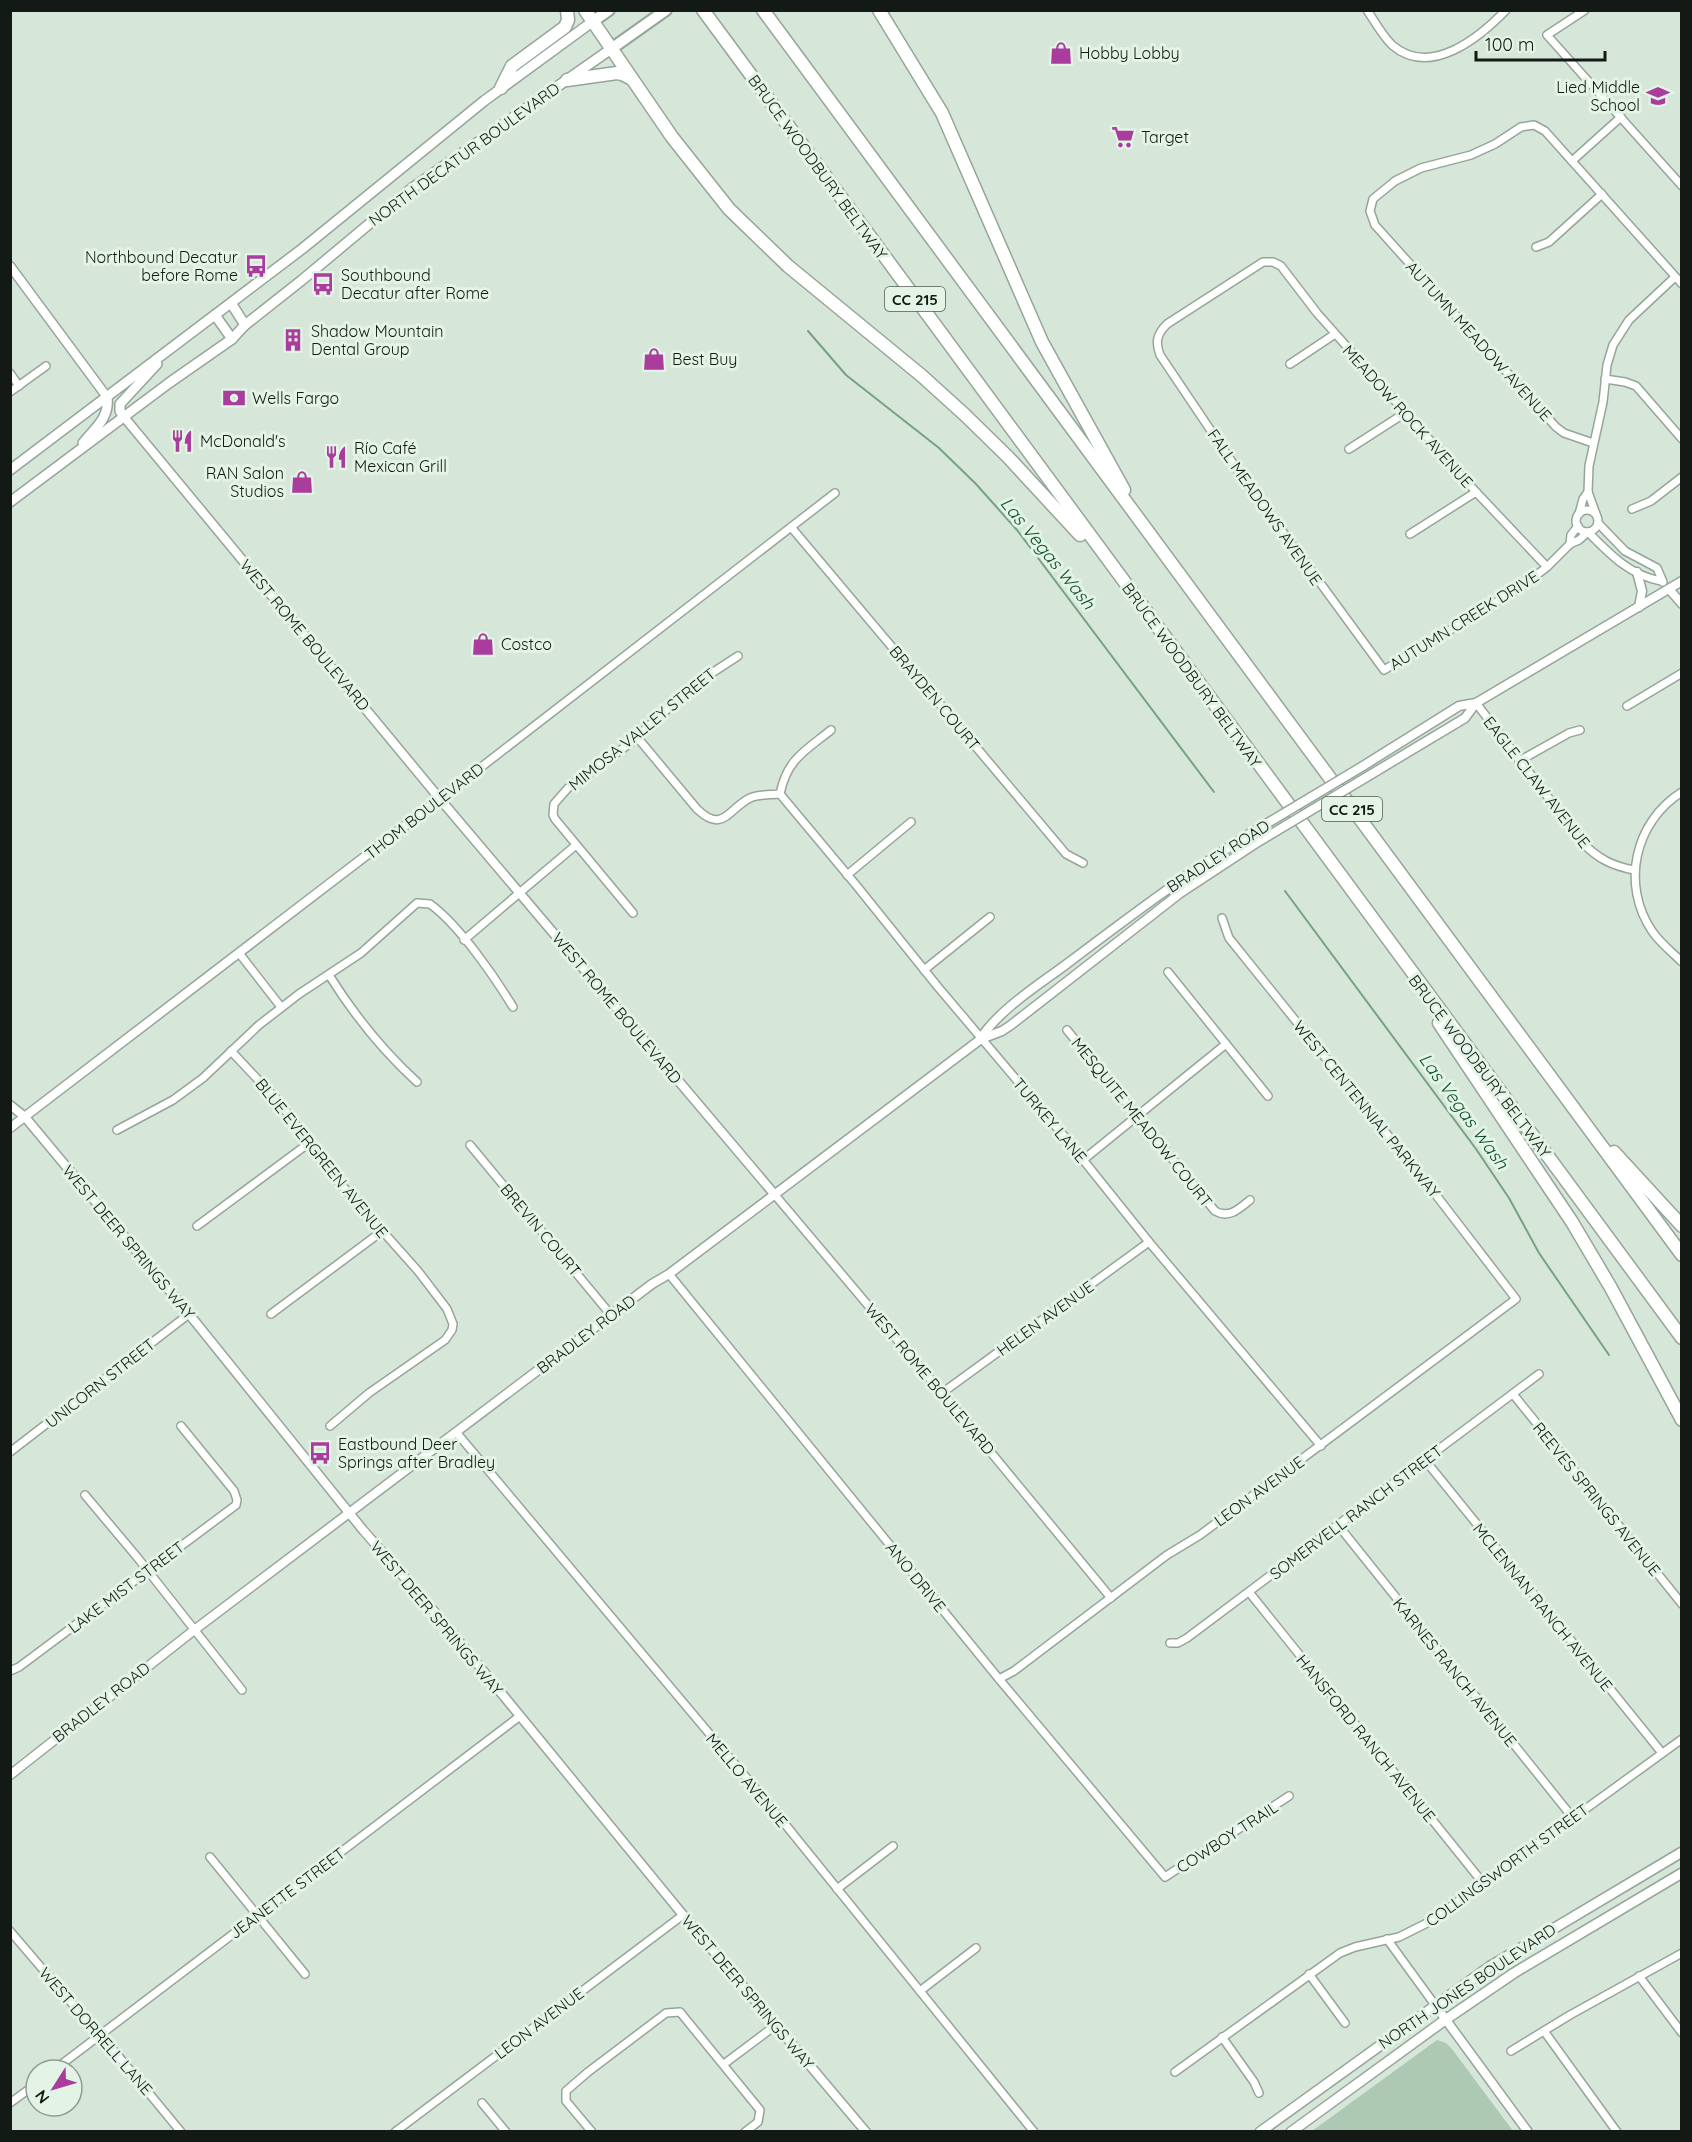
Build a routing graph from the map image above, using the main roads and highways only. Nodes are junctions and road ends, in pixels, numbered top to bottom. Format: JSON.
{"nodes":[{"id":1,"x":567,"y":10,"type":"edge"},
{"id":2,"x":585,"y":10,"type":"edge"},
{"id":3,"x":609,"y":10,"type":"edge"},
{"id":4,"x":666,"y":10,"type":"edge"},
{"id":5,"x":703,"y":10,"type":"edge"},
{"id":6,"x":763,"y":10,"type":"edge"},
{"id":7,"x":879,"y":10,"type":"edge"},
{"id":8,"x":592,"y":22,"type":"junction"},
{"id":9,"x":611,"y":49,"type":"junction"},
{"id":10,"x":567,"y":80,"type":"junction"},
{"id":11,"x":632,"y":80,"type":"junction"},
{"id":12,"x":501,"y":88,"type":"junction"},
{"id":13,"x":231,"y":303,"type":"junction"},
{"id":14,"x":215,"y":315,"type":"junction"},
{"id":15,"x":245,"y":325,"type":"junction"},
{"id":16,"x":232,"y":339,"type":"junction"},
{"id":17,"x":169,"y":351,"type":"junction"},
{"id":18,"x":107,"y":397,"type":"junction"},
{"id":19,"x":124,"y":417,"type":"junction"},
{"id":20,"x":73,"y":455,"type":"junction"},
{"id":21,"x":10,"y":470,"type":"edge"},
{"id":22,"x":10,"y":502,"type":"edge"},
{"id":23,"x":1151,"y":538,"type":"junction"},
{"id":24,"x":1127,"y":587,"type":"junction"},
{"id":25,"x":1396,"y":953,"type":"junction"},
{"id":26,"x":1553,"y":1081,"type":"junction"},
{"id":27,"x":1682,"y":1226,"type":"edge"},
{"id":28,"x":1682,"y":1255,"type":"edge"},
{"id":29,"x":1682,"y":1338,"type":"edge"},
{"id":30,"x":1682,"y":1419,"type":"edge"},
{"id":31,"x":1682,"y":1852,"type":"edge"},
{"id":32,"x":1682,"y":1873,"type":"edge"},
{"id":33,"x":1260,"y":2132,"type":"edge"},
{"id":34,"x":1292,"y":2132,"type":"edge"}],
"edges":[{"from":1,"to":12,"type":"highway"},
{"from":2,"to":8,"type":"highway"},
{"from":3,"to":8,"type":"main road","name":"NORTH DECATUR BOULEVARD"},
{"from":4,"to":9,"type":"main road","name":"NORTH DECATUR BOULEVARD"},
{"from":5,"to":24,"type":"highway","name":"BRUCE WOODBURY BELTWAY","number":"CC 215"},
{"from":6,"to":23,"type":"highway","number":"CC 215"},
{"from":7,"to":23,"type":"highway"},
{"from":8,"to":9,"type":"highway"},
{"from":8,"to":12,"type":"main road","name":"NORTH DECATUR BOULEVARD"},
{"from":9,"to":10,"type":"main road","name":"NORTH DECATUR BOULEVARD"},
{"from":9,"to":11,"type":"highway"},
{"from":10,"to":11,"type":"highway"},
{"from":10,"to":15,"type":"main road","name":"NORTH DECATUR BOULEVARD"},
{"from":11,"to":24,"type":"highway"},
{"from":12,"to":13,"type":"main road","name":"NORTH DECATUR BOULEVARD"},
{"from":13,"to":14,"type":"main road","name":"NORTH DECATUR BOULEVARD"},
{"from":13,"to":15,"type":"main road"},
{"from":14,"to":16,"type":"main road"},
{"from":14,"to":17,"type":"main road","name":"NORTH DECATUR BOULEVARD"},
{"from":15,"to":16,"type":"main road","name":"NORTH DECATUR BOULEVARD"},
{"from":16,"to":19,"type":"main road","name":"NORTH DECATUR BOULEVARD"},
{"from":17,"to":18,"type":"main road","name":"NORTH DECATUR BOULEVARD"},
{"from":17,"to":19,"type":"main road"},
{"from":18,"to":20,"type":"main road"},
{"from":18,"to":21,"type":"main road","name":"NORTH DECATUR BOULEVARD"},
{"from":19,"to":20,"type":"main road","name":"NORTH DECATUR BOULEVARD"},
{"from":20,"to":22,"type":"main road","name":"NORTH DECATUR BOULEVARD"},
{"from":23,"to":26,"type":"highway","number":"CC 215"},
{"from":24,"to":25,"type":"highway","name":"BRUCE WOODBURY BELTWAY","number":"CC 215"},
{"from":25,"to":29,"type":"highway","name":"BRUCE WOODBURY BELTWAY","number":"CC 215"},
{"from":25,"to":30,"type":"highway"},
{"from":26,"to":27,"type":"highway"},
{"from":26,"to":28,"type":"highway","number":"CC 215"},
{"from":31,"to":33,"type":"main road","name":"NORTH JONES BOULEVARD"},
{"from":32,"to":34,"type":"main road","name":"NORTH JONES BOULEVARD"}]}
